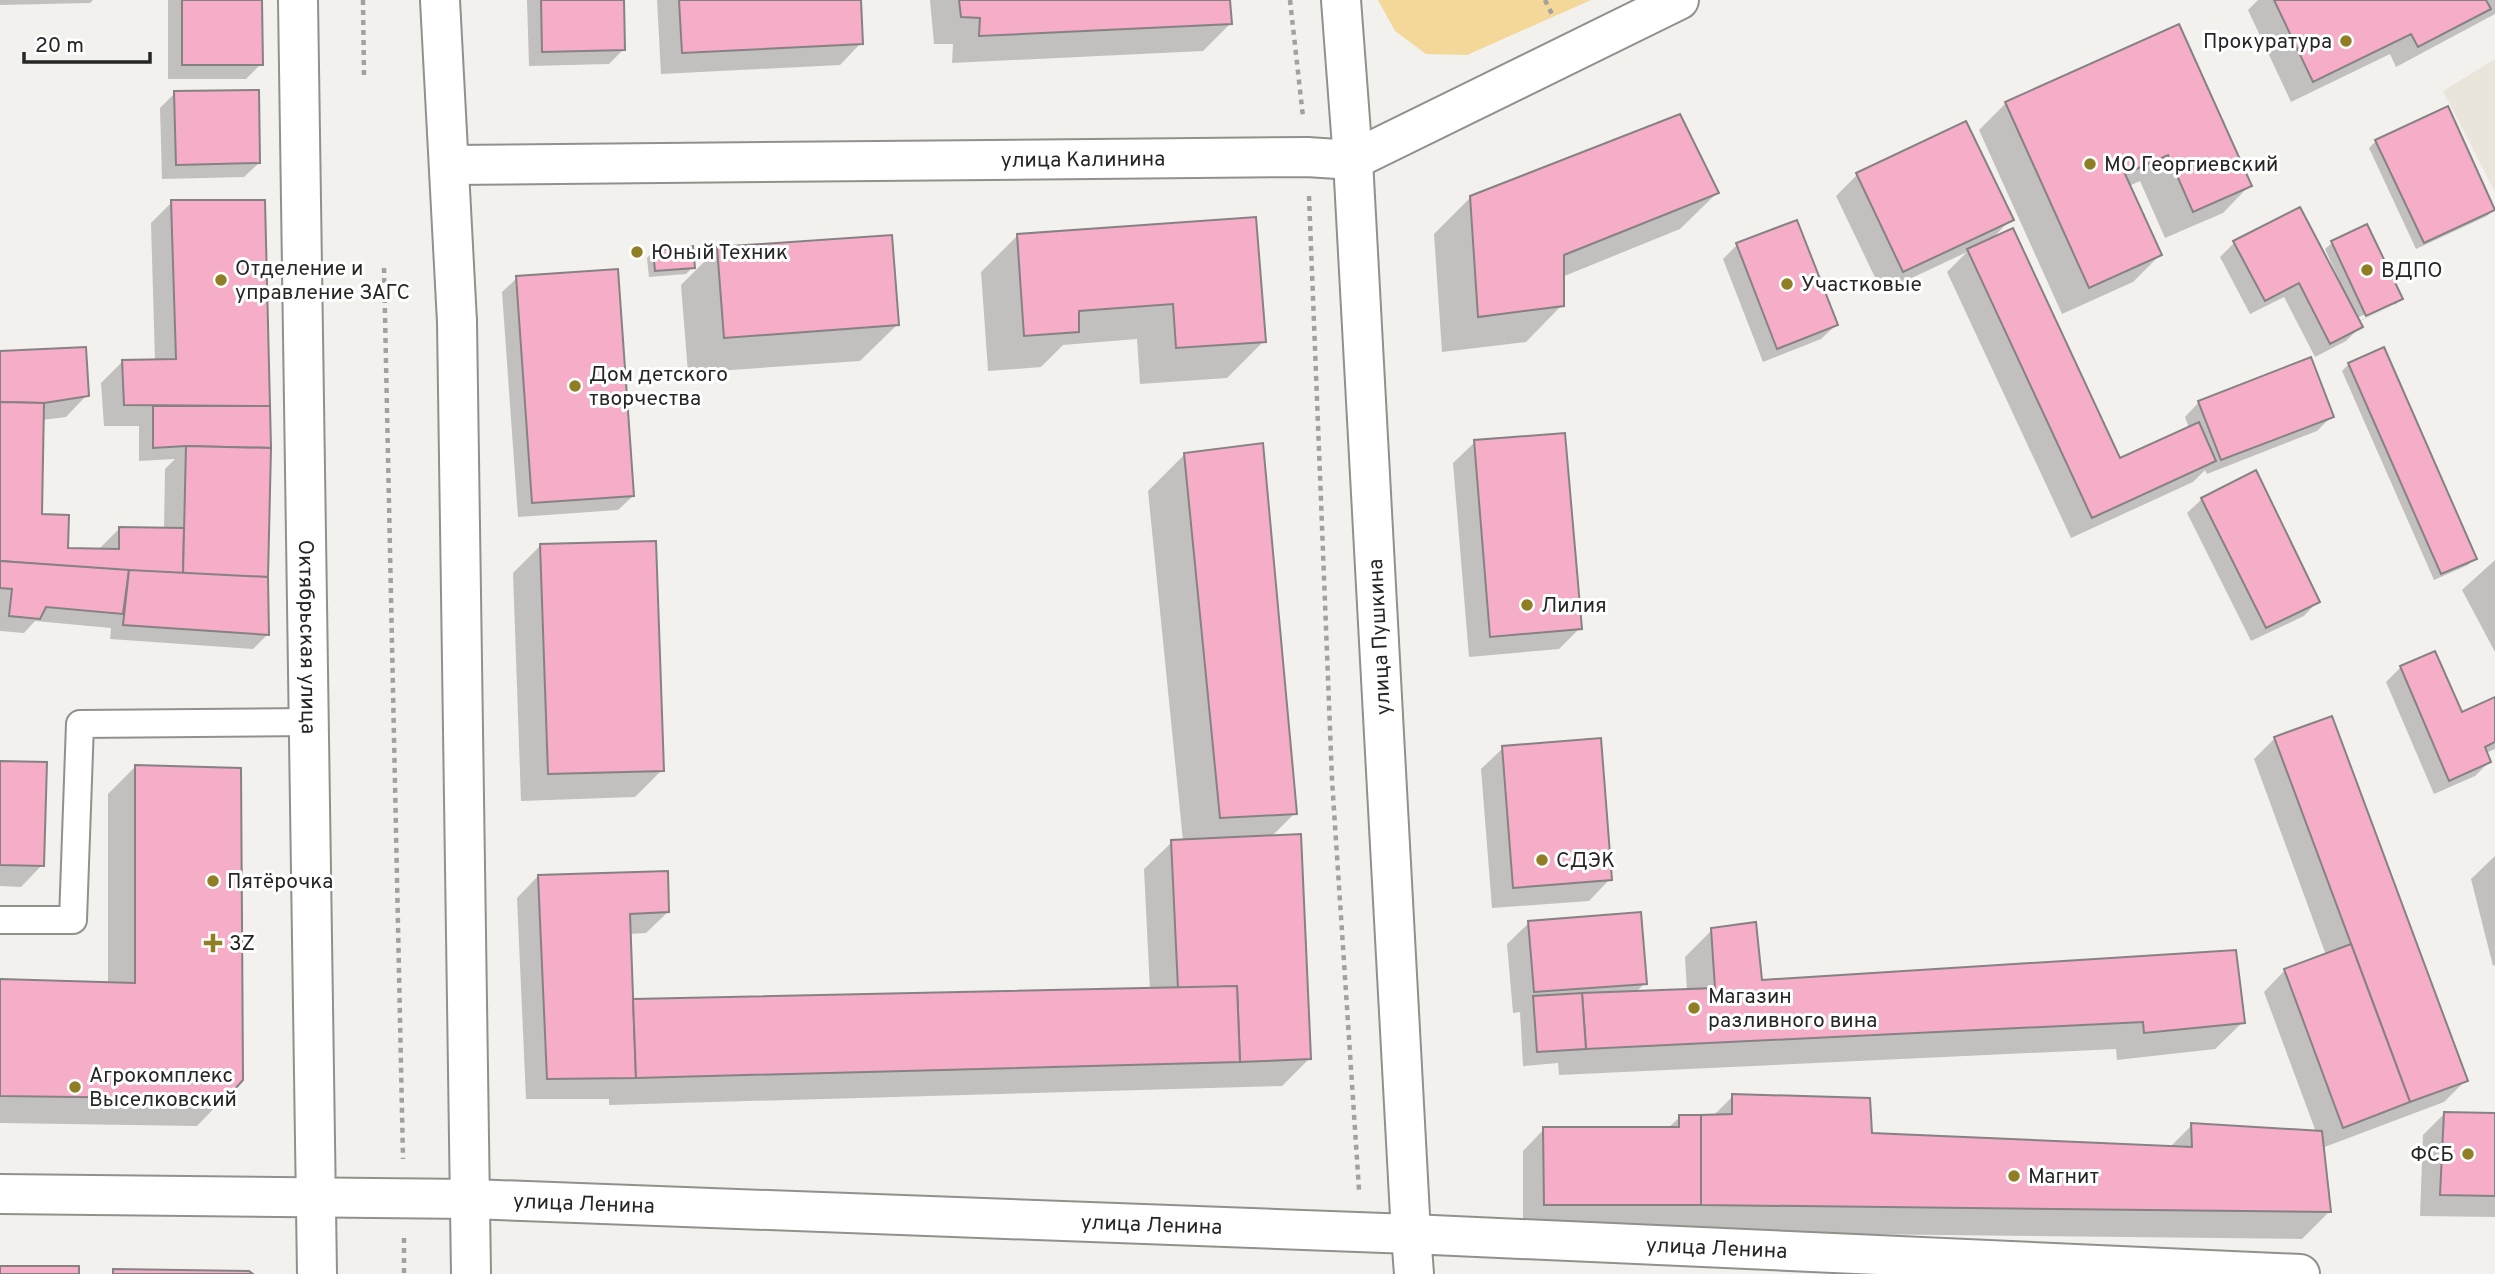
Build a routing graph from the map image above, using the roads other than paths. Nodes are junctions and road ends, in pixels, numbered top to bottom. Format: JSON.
{"nodes":[{"id":1,"x":298,"y":0,"type":"edge"},
{"id":2,"x":440,"y":0,"type":"edge"},
{"id":3,"x":1341,"y":0,"type":"edge"},
{"id":4,"x":1679,"y":0,"type":"edge"},
{"id":5,"x":1353,"y":160,"type":"junction"},
{"id":6,"x":449,"y":165,"type":"junction"},
{"id":7,"x":309,"y":722,"type":"junction"},
{"id":8,"x":0,"y":920,"type":"edge"},
{"id":9,"x":0,"y":1194,"type":"edge"},
{"id":10,"x":317,"y":1196,"type":"junction"},
{"id":11,"x":471,"y":1199,"type":"junction"},
{"id":12,"x":1411,"y":1234,"type":"junction"},
{"id":13,"x":317,"y":1274,"type":"edge"},
{"id":14,"x":471,"y":1274,"type":"edge"},
{"id":15,"x":1414,"y":1274,"type":"edge"},
{"id":16,"x":2300,"y":1274,"type":"edge"}],
"edges":[{"from":1,"to":7,"type":"street","name":"Октябрьская улица"},
{"from":2,"to":6,"type":"street"},
{"from":3,"to":5,"type":"street","name":"улица Пушкина"},
{"from":4,"to":5,"type":"street","name":"улица Калинина"},
{"from":5,"to":6,"type":"street","name":"улица Калинина"},
{"from":5,"to":12,"type":"street","name":"улица Пушкина"},
{"from":6,"to":11,"type":"street"},
{"from":7,"to":8,"type":"lane"},
{"from":7,"to":10,"type":"street","name":"Октябрьская улица"},
{"from":9,"to":10,"type":"street","name":"улица Ленина"},
{"from":10,"to":11,"type":"street","name":"улица Ленина"},
{"from":10,"to":13,"type":"street","name":"Октябрьская улица"},
{"from":11,"to":12,"type":"street","name":"улица Ленина"},
{"from":11,"to":14,"type":"street"},
{"from":12,"to":15,"type":"street","name":"улица Пушкина"},
{"from":12,"to":16,"type":"street","name":"улица Ленина"}]}
